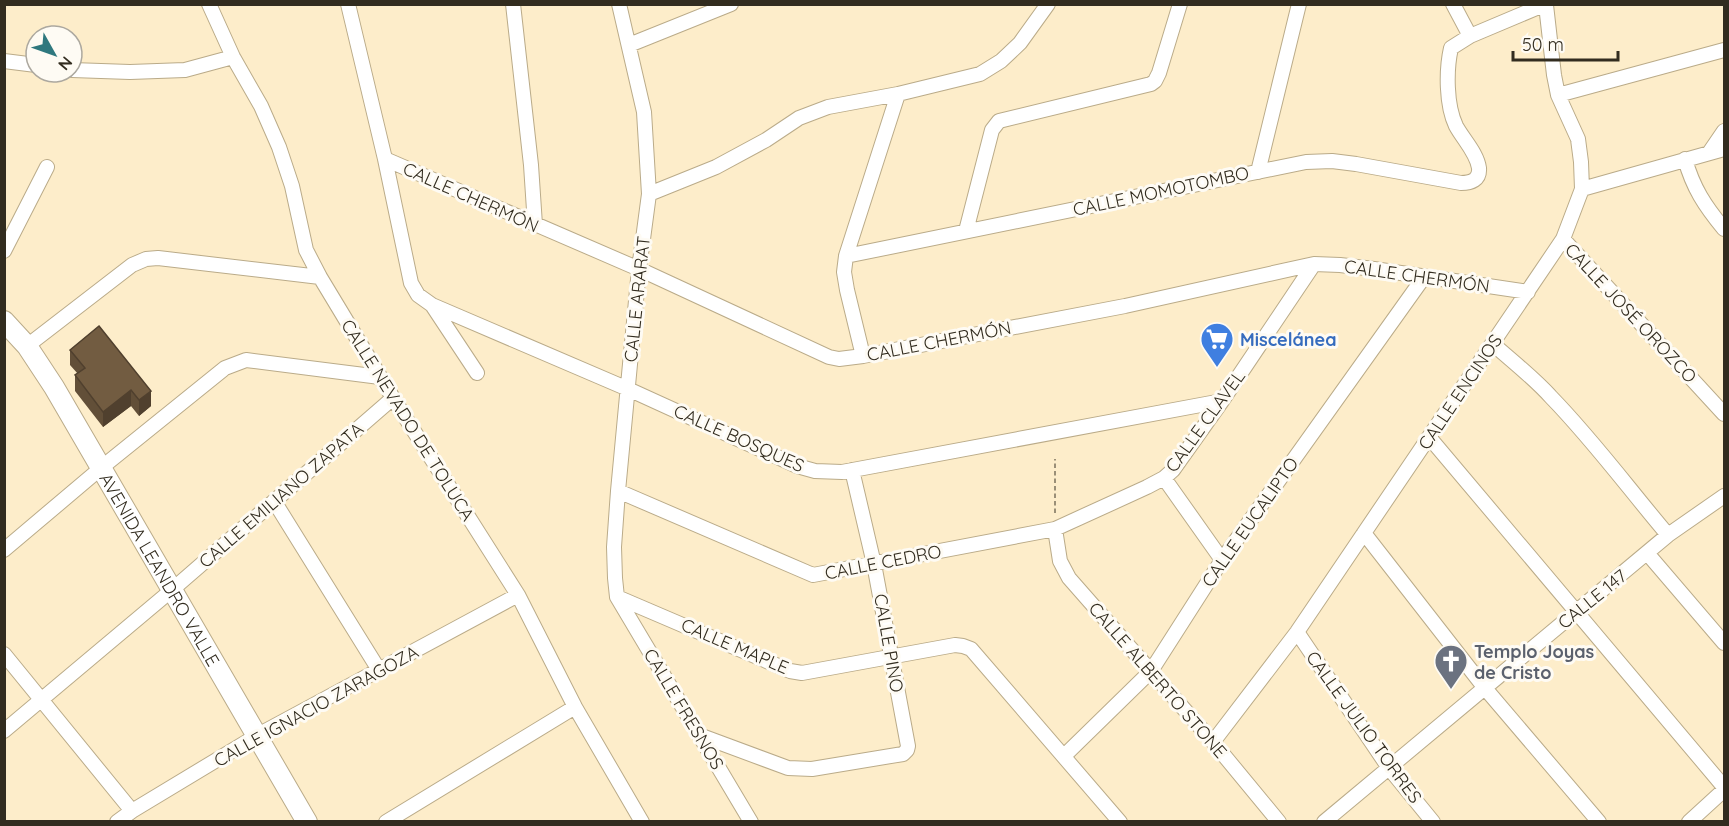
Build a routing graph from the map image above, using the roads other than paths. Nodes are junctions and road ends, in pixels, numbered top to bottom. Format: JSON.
{"nodes":[{"id":1,"x":209,"y":4,"type":"edge"},
{"id":2,"x":348,"y":4,"type":"edge"},
{"id":3,"x":513,"y":4,"type":"edge"},
{"id":4,"x":619,"y":4,"type":"edge"},
{"id":5,"x":731,"y":4,"type":"edge"},
{"id":6,"x":1048,"y":4,"type":"edge"},
{"id":7,"x":1180,"y":4,"type":"edge"},
{"id":8,"x":1299,"y":4,"type":"edge"},
{"id":9,"x":1454,"y":4,"type":"edge"},
{"id":10,"x":1546,"y":5,"type":"edge"},
{"id":11,"x":1470,"y":36,"type":"junction"},
{"id":12,"x":629,"y":45,"type":"junction"},
{"id":13,"x":1725,"y":50,"type":"edge"},
{"id":14,"x":234,"y":57,"type":"junction"},
{"id":15,"x":4,"y":61,"type":"edge"},
{"id":16,"x":24,"y":64,"type":"edge"},
{"id":17,"x":84,"y":70,"type":"edge"},
{"id":18,"x":898,"y":94,"type":"junction"},
{"id":19,"x":1558,"y":95,"type":"junction"},
{"id":20,"x":1725,"y":131,"type":"edge"},
{"id":21,"x":1725,"y":148,"type":"edge"},
{"id":22,"x":1709,"y":153,"type":"junction"},
{"id":23,"x":385,"y":159,"type":"junction"},
{"id":24,"x":1685,"y":159,"type":"junction"},
{"id":25,"x":46,"y":167,"type":"dead end"},
{"id":26,"x":1258,"y":172,"type":"junction"},
{"id":27,"x":1582,"y":189,"type":"junction"},
{"id":28,"x":649,"y":194,"type":"junction"},
{"id":29,"x":535,"y":225,"type":"junction"},
{"id":30,"x":1725,"y":229,"type":"edge"},
{"id":31,"x":966,"y":231,"type":"junction"},
{"id":32,"x":1563,"y":239,"type":"junction"},
{"id":33,"x":4,"y":251,"type":"edge"},
{"id":34,"x":846,"y":256,"type":"junction"},
{"id":35,"x":1314,"y":264,"type":"junction"},
{"id":36,"x":639,"y":269,"type":"junction"},
{"id":37,"x":320,"y":277,"type":"junction"},
{"id":38,"x":1424,"y":277,"type":"junction"},
{"id":39,"x":1528,"y":292,"type":"junction"},
{"id":40,"x":432,"y":305,"type":"junction"},
{"id":41,"x":4,"y":321,"type":"edge"},
{"id":42,"x":1493,"y":344,"type":"junction"},
{"id":43,"x":27,"y":346,"type":"junction"},
{"id":44,"x":863,"y":356,"type":"junction"},
{"id":45,"x":477,"y":373,"type":"dead end"},
{"id":46,"x":380,"y":377,"type":"junction"},
{"id":47,"x":628,"y":388,"type":"junction"},
{"id":48,"x":393,"y":398,"type":"junction"},
{"id":49,"x":1222,"y":400,"type":"junction"},
{"id":50,"x":1725,"y":414,"type":"edge"},
{"id":51,"x":1429,"y":437,"type":"junction"},
{"id":52,"x":101,"y":468,"type":"junction"},
{"id":53,"x":852,"y":470,"type":"junction"},
{"id":54,"x":1164,"y":478,"type":"junction"},
{"id":55,"x":618,"y":491,"type":"junction"},
{"id":56,"x":1725,"y":496,"type":"edge"},
{"id":57,"x":274,"y":501,"type":"junction"},
{"id":58,"x":1054,"y":530,"type":"junction"},
{"id":59,"x":1365,"y":533,"type":"junction"},
{"id":60,"x":1668,"y":535,"type":"junction"},
{"id":61,"x":4,"y":550,"type":"edge"},
{"id":62,"x":1647,"y":553,"type":"junction"},
{"id":63,"x":1222,"y":560,"type":"junction"},
{"id":64,"x":874,"y":564,"type":"junction"},
{"id":65,"x":173,"y":589,"type":"junction"},
{"id":66,"x":518,"y":595,"type":"junction"},
{"id":67,"x":617,"y":597,"type":"junction"},
{"id":68,"x":1576,"y":611,"type":"junction"},
{"id":69,"x":1297,"y":632,"type":"junction"},
{"id":70,"x":1725,"y":643,"type":"edge"},
{"id":71,"x":4,"y":654,"type":"edge"},
{"id":72,"x":892,"y":657,"type":"junction"},
{"id":73,"x":379,"y":670,"type":"junction"},
{"id":74,"x":1151,"y":671,"type":"junction"},
{"id":75,"x":1484,"y":687,"type":"junction"},
{"id":76,"x":41,"y":699,"type":"junction"},
{"id":77,"x":575,"y":707,"type":"junction"},
{"id":78,"x":4,"y":731,"type":"edge"},
{"id":79,"x":258,"y":735,"type":"junction"},
{"id":80,"x":699,"y":735,"type":"junction"},
{"id":81,"x":1213,"y":742,"type":"junction"},
{"id":82,"x":1064,"y":756,"type":"junction"},
{"id":83,"x":1389,"y":768,"type":"junction"},
{"id":84,"x":1725,"y":788,"type":"edge"},
{"id":85,"x":132,"y":811,"type":"junction"},
{"id":86,"x":117,"y":822,"type":"edge"},
{"id":87,"x":308,"y":822,"type":"edge"},
{"id":88,"x":386,"y":822,"type":"edge"},
{"id":89,"x":642,"y":822,"type":"edge"},
{"id":90,"x":751,"y":822,"type":"edge"},
{"id":91,"x":1120,"y":822,"type":"edge"},
{"id":92,"x":1279,"y":822,"type":"edge"},
{"id":93,"x":1324,"y":822,"type":"edge"},
{"id":94,"x":1433,"y":822,"type":"edge"},
{"id":95,"x":1599,"y":822,"type":"edge"},
{"id":96,"x":1689,"y":822,"type":"edge"}],
"edges":[{"from":1,"to":14,"type":"street","name":"CALLE NEVADO DE TOLUCA"},
{"from":2,"to":23,"type":"street"},
{"from":3,"to":29,"type":"street"},
{"from":4,"to":12,"type":"street","name":"CALLE ARARAT"},
{"from":5,"to":12,"type":"street"},
{"from":6,"to":18,"type":"street"},
{"from":7,"to":31,"type":"street"},
{"from":8,"to":26,"type":"street"},
{"from":9,"to":11,"type":"street"},
{"from":10,"to":11,"type":"street"},
{"from":10,"to":19,"type":"street","name":"CALLE ENCINOS"},
{"from":11,"to":26,"type":"street","name":"CALLE MOMOTOMBO"},
{"from":12,"to":28,"type":"street","name":"CALLE ARARAT"},
{"from":13,"to":19,"type":"street"},
{"from":14,"to":17,"type":"street"},
{"from":14,"to":37,"type":"street","name":"CALLE NEVADO DE TOLUCA"},
{"from":15,"to":16,"type":"street"},
{"from":18,"to":28,"type":"street"},
{"from":18,"to":34,"type":"street"},
{"from":19,"to":27,"type":"street","name":"CALLE ENCINOS"},
{"from":20,"to":22,"type":"street"},
{"from":21,"to":22,"type":"street"},
{"from":22,"to":24,"type":"street"},
{"from":23,"to":29,"type":"street","name":"CALLE CHERMÓN"},
{"from":23,"to":40,"type":"street","name":"CALLE BOSQUES"},
{"from":24,"to":27,"type":"street"},
{"from":24,"to":30,"type":"street"},
{"from":25,"to":33,"type":"street"},
{"from":26,"to":31,"type":"street","name":"CALLE MOMOTOMBO"},
{"from":27,"to":32,"type":"street","name":"CALLE ENCINOS"},
{"from":28,"to":36,"type":"street","name":"CALLE ARARAT"},
{"from":29,"to":36,"type":"street","name":"CALLE CHERMÓN"},
{"from":31,"to":34,"type":"street","name":"CALLE MOMOTOMBO"},
{"from":32,"to":39,"type":"street","name":"CALLE ENCINOS"},
{"from":32,"to":50,"type":"street","name":"CALLE JOSÉ OROZCO"},
{"from":34,"to":44,"type":"street"},
{"from":35,"to":38,"type":"street","name":"CALLE CHERMÓN"},
{"from":35,"to":44,"type":"street","name":"CALLE CHERMÓN"},
{"from":35,"to":49,"type":"street","name":"CALLE CLAVEL"},
{"from":36,"to":44,"type":"street","name":"CALLE CHERMÓN"},
{"from":36,"to":47,"type":"street","name":"CALLE ARARAT"},
{"from":37,"to":43,"type":"street"},
{"from":37,"to":46,"type":"street","name":"CALLE NEVADO DE TOLUCA"},
{"from":38,"to":39,"type":"street","name":"CALLE CHERMÓN"},
{"from":38,"to":63,"type":"street","name":"CALLE EUCALIPTO"},
{"from":39,"to":42,"type":"street","name":"CALLE ENCINOS"},
{"from":40,"to":45,"type":"street"},
{"from":40,"to":47,"type":"street","name":"CALLE BOSQUES"},
{"from":41,"to":43,"type":"street","name":"AVENIDA LEANDRO VALLE"},
{"from":42,"to":51,"type":"street","name":"CALLE ENCINOS"},
{"from":42,"to":60,"type":"street"},
{"from":43,"to":52,"type":"street","name":"AVENIDA LEANDRO VALLE"},
{"from":46,"to":48,"type":"street","name":"CALLE NEVADO DE TOLUCA"},
{"from":46,"to":52,"type":"street"},
{"from":47,"to":53,"type":"street","name":"CALLE BOSQUES"},
{"from":47,"to":55,"type":"street","name":"CALLE ARARAT"},
{"from":48,"to":57,"type":"street","name":"CALLE EMILIANO ZAPATA"},
{"from":48,"to":66,"type":"street","name":"CALLE NEVADO DE TOLUCA"},
{"from":49,"to":53,"type":"street","name":"CALLE BOSQUES"},
{"from":49,"to":54,"type":"street","name":"CALLE CLAVEL"},
{"from":51,"to":59,"type":"street","name":"CALLE ENCINOS"},
{"from":51,"to":68,"type":"street"},
{"from":52,"to":61,"type":"street"},
{"from":52,"to":65,"type":"street","name":"AVENIDA LEANDRO VALLE"},
{"from":53,"to":64,"type":"street","name":"CALLE PINO"},
{"from":54,"to":58,"type":"street","name":"CALLE CLAVEL"},
{"from":54,"to":63,"type":"street"},
{"from":55,"to":64,"type":"street","name":"CALLE CEDRO"},
{"from":55,"to":67,"type":"street","name":"CALLE ARARAT"},
{"from":56,"to":60,"type":"street","name":"CALLE 147"},
{"from":57,"to":65,"type":"street","name":"CALLE EMILIANO ZAPATA"},
{"from":57,"to":73,"type":"street"},
{"from":58,"to":64,"type":"street","name":"CALLE CEDRO"},
{"from":58,"to":74,"type":"street","name":"CALLE ALBERTO STONE"},
{"from":59,"to":69,"type":"street","name":"CALLE ENCINOS"},
{"from":59,"to":75,"type":"street"},
{"from":60,"to":62,"type":"street","name":"CALLE 147"},
{"from":62,"to":68,"type":"street","name":"CALLE 147"},
{"from":62,"to":70,"type":"street"},
{"from":63,"to":74,"type":"street","name":"CALLE EUCALIPTO"},
{"from":64,"to":72,"type":"street","name":"CALLE PINO"},
{"from":65,"to":76,"type":"street","name":"CALLE EMILIANO ZAPATA"},
{"from":65,"to":79,"type":"street","name":"AVENIDA LEANDRO VALLE"},
{"from":66,"to":73,"type":"street","name":"CALLE IGNACIO ZARAGOZA"},
{"from":66,"to":77,"type":"street","name":"CALLE NEVADO DE TOLUCA"},
{"from":67,"to":72,"type":"street","name":"CALLE MAPLE"},
{"from":67,"to":80,"type":"street","name":"CALLE FRESNOS"},
{"from":68,"to":75,"type":"street","name":"CALLE 147"},
{"from":68,"to":84,"type":"street"},
{"from":69,"to":81,"type":"street","name":"CALLE ENCINOS"},
{"from":69,"to":83,"type":"street","name":"CALLE JULIO TORRES"},
{"from":71,"to":76,"type":"street"},
{"from":72,"to":80,"type":"street","name":"CALLE PINO"},
{"from":72,"to":82,"type":"street","name":"CALLE MAPLE"},
{"from":73,"to":79,"type":"street","name":"CALLE IGNACIO ZARAGOZA"},
{"from":74,"to":81,"type":"street","name":"CALLE ALBERTO STONE"},
{"from":74,"to":82,"type":"street","name":"CALLE EUCALIPTO"},
{"from":75,"to":83,"type":"street","name":"CALLE 147"},
{"from":75,"to":95,"type":"street"},
{"from":76,"to":78,"type":"street","name":"CALLE EMILIANO ZAPATA"},
{"from":76,"to":85,"type":"street"},
{"from":77,"to":88,"type":"street"},
{"from":77,"to":89,"type":"street","name":"CALLE NEVADO DE TOLUCA"},
{"from":79,"to":85,"type":"street","name":"CALLE IGNACIO ZARAGOZA"},
{"from":79,"to":87,"type":"street","name":"AVENIDA LEANDRO VALLE"},
{"from":80,"to":90,"type":"street","name":"CALLE FRESNOS"},
{"from":81,"to":92,"type":"street","name":"CALLE ALBERTO STONE"},
{"from":82,"to":91,"type":"street"},
{"from":83,"to":93,"type":"street","name":"CALLE 147"},
{"from":83,"to":94,"type":"street","name":"CALLE JULIO TORRES"},
{"from":84,"to":96,"type":"street"},
{"from":85,"to":86,"type":"street","name":"CALLE IGNACIO ZARAGOZA"}]}
